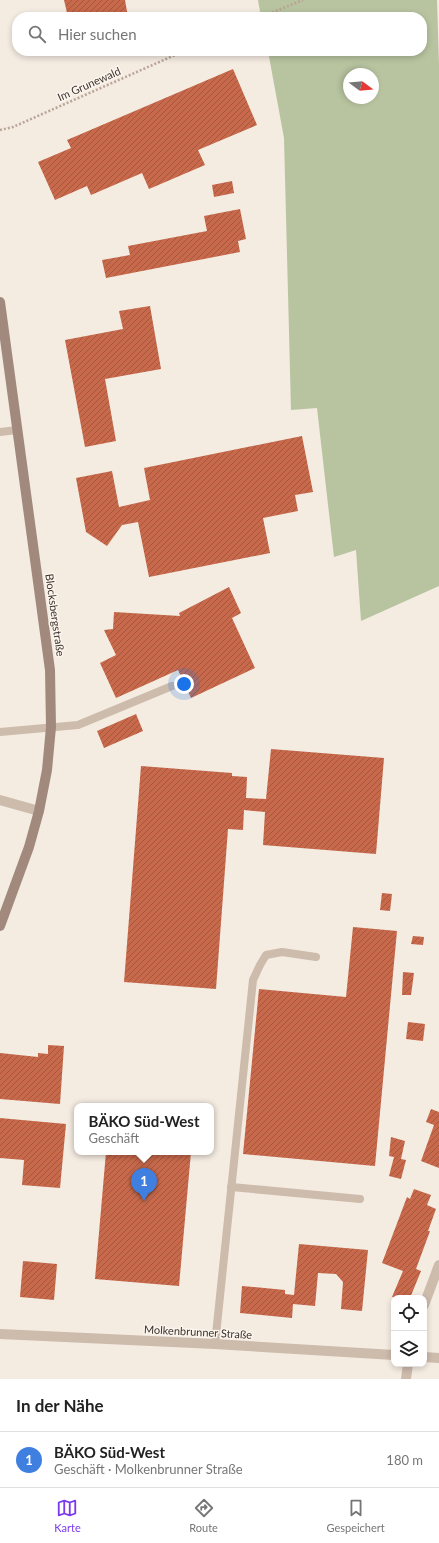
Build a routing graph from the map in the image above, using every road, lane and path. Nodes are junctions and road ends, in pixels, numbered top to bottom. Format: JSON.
{"nodes":[{"id":1,"x":303,"y":0,"type":"edge"},
{"id":2,"x":273,"y":12,"type":"edge"},
{"id":3,"x":173,"y":56,"type":"edge"},
{"id":4,"x":0,"y":130,"type":"edge"},
{"id":5,"x":0,"y":302,"type":"edge"},
{"id":6,"x":17,"y":430,"type":"junction"},
{"id":7,"x":0,"y":432,"type":"edge"},
{"id":8,"x":172,"y":686,"type":"dead end"},
{"id":9,"x":51,"y":727,"type":"junction"},
{"id":10,"x":0,"y":732,"type":"edge"},
{"id":11,"x":0,"y":800,"type":"edge"},
{"id":12,"x":39,"y":811,"type":"junction"},
{"id":13,"x":0,"y":926,"type":"edge"},
{"id":14,"x":316,"y":957,"type":"dead end"},
{"id":15,"x":231,"y":1187,"type":"junction"},
{"id":16,"x":360,"y":1199,"type":"dead end"},
{"id":17,"x":439,"y":1265,"type":"edge"},
{"id":18,"x":427,"y":1297,"type":"edge"},
{"id":19,"x":0,"y":1334,"type":"edge"},
{"id":20,"x":215,"y":1344,"type":"junction"},
{"id":21,"x":391,"y":1355,"type":"edge"},
{"id":22,"x":427,"y":1357,"type":"edge"},
{"id":23,"x":439,"y":1358,"type":"edge"},
{"id":24,"x":408,"y":1367,"type":"edge"},
{"id":25,"x":406,"y":1379,"type":"edge"}],
"edges":[{"from":1,"to":2,"type":"path"},
{"from":3,"to":4,"type":"path","name":"Im Grunewald"},
{"from":5,"to":6,"type":"main road","name":"Blocksbergstraße"},
{"from":6,"to":7,"type":"lane"},
{"from":6,"to":9,"type":"main road","name":"Blocksbergstraße"},
{"from":8,"to":9,"type":"lane"},
{"from":9,"to":10,"type":"lane"},
{"from":9,"to":12,"type":"main road","name":"Blocksbergstraße"},
{"from":11,"to":12,"type":"street"},
{"from":12,"to":13,"type":"main road","name":"Blocksbergstraße"},
{"from":14,"to":15,"type":"lane"},
{"from":15,"to":16,"type":"lane"},
{"from":15,"to":20,"type":"lane"},
{"from":17,"to":18,"type":"street"},
{"from":19,"to":20,"type":"street","name":"Molkenbrunner Straße"},
{"from":20,"to":21,"type":"street","name":"Molkenbrunner Straße"},
{"from":22,"to":23,"type":"street"},
{"from":24,"to":25,"type":"street"}]}
